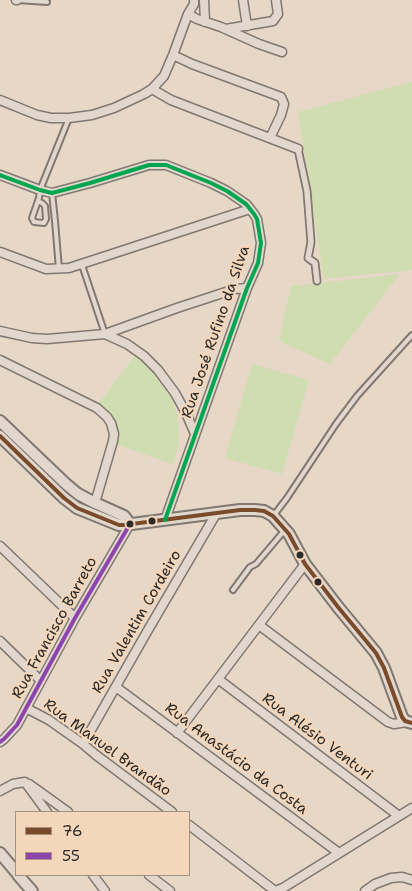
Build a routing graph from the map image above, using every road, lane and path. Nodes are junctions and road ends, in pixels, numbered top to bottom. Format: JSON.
{"nodes":[{"id":1,"x":16,"y":0,"type":"edge"},
{"id":2,"x":194,"y":0,"type":"edge"},
{"id":3,"x":204,"y":0,"type":"edge"},
{"id":4,"x":243,"y":0,"type":"edge"},
{"id":5,"x":276,"y":0,"type":"edge"},
{"id":6,"x":47,"y":2,"type":"dead end"},
{"id":7,"x":188,"y":14,"type":"junction"},
{"id":8,"x":205,"y":22,"type":"junction"},
{"id":9,"x":247,"y":26,"type":"junction"},
{"id":10,"x":226,"y":29,"type":"junction"},
{"id":11,"x":282,"y":52,"type":"dead end"},
{"id":12,"x":173,"y":55,"type":"junction"},
{"id":13,"x":152,"y":90,"type":"junction"},
{"id":14,"x":0,"y":100,"type":"edge"},
{"id":15,"x":69,"y":118,"type":"junction"},
{"id":16,"x":270,"y":138,"type":"junction"},
{"id":17,"x":298,"y":148,"type":"joint"},
{"id":18,"x":0,"y":175,"type":"edge"},
{"id":19,"x":40,"y":190,"type":"junction"},
{"id":20,"x":52,"y":193,"type":"junction"},
{"id":21,"x":38,"y":201,"type":"junction"},
{"id":22,"x":250,"y":209,"type":"junction"},
{"id":23,"x":0,"y":252,"type":"edge"},
{"id":24,"x":82,"y":264,"type":"junction"},
{"id":25,"x":59,"y":269,"type":"junction"},
{"id":26,"x":317,"y":281,"type":"dead end"},
{"id":27,"x":247,"y":288,"type":"junction"},
{"id":28,"x":0,"y":331,"type":"edge"},
{"id":29,"x":105,"y":334,"type":"junction"},
{"id":30,"x":412,"y":335,"type":"edge"},
{"id":31,"x":0,"y":353,"type":"edge"},
{"id":32,"x":3,"y":361,"type":"edge"},
{"id":33,"x":0,"y":421,"type":"edge"},
{"id":34,"x":195,"y":434,"type":"junction"},
{"id":35,"x":0,"y":436,"type":"edge"},
{"id":36,"x":95,"y":503,"type":"junction"},
{"id":37,"x":216,"y":514,"type":"junction"},
{"id":38,"x":273,"y":516,"type":"junction"},
{"id":39,"x":166,"y":520,"type":"junction"},
{"id":40,"x":130,"y":524,"type":"junction"},
{"id":41,"x":285,"y":529,"type":"junction"},
{"id":42,"x":0,"y":546,"type":"edge"},
{"id":43,"x":305,"y":564,"type":"junction"},
{"id":44,"x":233,"y":590,"type":"dead end"},
{"id":45,"x":75,"y":618,"type":"junction"},
{"id":46,"x":259,"y":625,"type":"junction"},
{"id":47,"x":0,"y":642,"type":"edge"},
{"id":48,"x":218,"y":679,"type":"junction"},
{"id":49,"x":41,"y":681,"type":"junction"},
{"id":50,"x":116,"y":687,"type":"junction"},
{"id":51,"x":26,"y":708,"type":"junction"},
{"id":52,"x":410,"y":722,"type":"edge"},
{"id":53,"x":177,"y":733,"type":"junction"},
{"id":54,"x":1,"y":739,"type":"edge"},
{"id":55,"x":83,"y":744,"type":"junction"},
{"id":56,"x":25,"y":782,"type":"junction"},
{"id":57,"x":0,"y":791,"type":"edge"},
{"id":58,"x":412,"y":808,"type":"edge"},
{"id":59,"x":46,"y":811,"type":"edge"},
{"id":60,"x":67,"y":811,"type":"edge"},
{"id":61,"x":171,"y":811,"type":"edge"},
{"id":62,"x":399,"y":816,"type":"junction"},
{"id":63,"x":190,"y":826,"type":"edge"},
{"id":64,"x":0,"y":853,"type":"edge"},
{"id":65,"x":339,"y":854,"type":"junction"},
{"id":66,"x":15,"y":871,"type":"edge"},
{"id":67,"x":20,"y":876,"type":"edge"},
{"id":68,"x":95,"y":876,"type":"edge"},
{"id":69,"x":149,"y":876,"type":"edge"},
{"id":70,"x":412,"y":880,"type":"edge"},
{"id":71,"x":32,"y":891,"type":"edge"},
{"id":72,"x":106,"y":891,"type":"edge"},
{"id":73,"x":170,"y":891,"type":"edge"},
{"id":74,"x":275,"y":891,"type":"edge"},
{"id":75,"x":364,"y":891,"type":"edge"}],
"edges":[{"from":1,"to":6,"type":"lane"},
{"from":2,"to":7,"type":"street"},
{"from":3,"to":8,"type":"street"},
{"from":4,"to":9,"type":"street"},
{"from":5,"to":9,"type":"street"},
{"from":7,"to":8,"type":"street"},
{"from":7,"to":12,"type":"street"},
{"from":8,"to":10,"type":"street"},
{"from":9,"to":10,"type":"street"},
{"from":10,"to":11,"type":"street"},
{"from":12,"to":13,"type":"street"},
{"from":12,"to":16,"type":"street"},
{"from":13,"to":15,"type":"street"},
{"from":13,"to":16,"type":"street"},
{"from":14,"to":15,"type":"street"},
{"from":15,"to":19,"type":"lane"},
{"from":16,"to":17,"type":"street"},
{"from":17,"to":26,"type":"street"},
{"from":18,"to":19,"type":"street"},
{"from":19,"to":20,"type":"street"},
{"from":19,"to":21,"type":"lane"},
{"from":20,"to":22,"type":"street"},
{"from":20,"to":25,"type":"lane"},
{"from":21,"to":21,"type":"lane"},
{"from":22,"to":24,"type":"street"},
{"from":22,"to":27,"type":"street","name":"Rua José Rufino da Silva"},
{"from":23,"to":25,"type":"street"},
{"from":24,"to":25,"type":"street"},
{"from":24,"to":29,"type":"lane"},
{"from":27,"to":29,"type":"street"},
{"from":27,"to":34,"type":"street","name":"Rua José Rufino da Silva"},
{"from":28,"to":29,"type":"street"},
{"from":29,"to":34,"type":"street"},
{"from":30,"to":38,"type":"lane"},
{"from":31,"to":32,"type":"street"},
{"from":32,"to":36,"type":"street"},
{"from":33,"to":36,"type":"street"},
{"from":34,"to":39,"type":"street","name":"Rua José Rufino da Silva"},
{"from":35,"to":40,"type":"street"},
{"from":36,"to":40,"type":"street"},
{"from":37,"to":38,"type":"street"},
{"from":37,"to":39,"type":"street"},
{"from":37,"to":50,"type":"street","name":"Rua Valentim Cordeiro"},
{"from":38,"to":41,"type":"street"},
{"from":39,"to":40,"type":"street"},
{"from":40,"to":45,"type":"street","name":"Rua Francisco Barreto"},
{"from":41,"to":43,"type":"street"},
{"from":41,"to":44,"type":"lane"},
{"from":42,"to":45,"type":"street"},
{"from":43,"to":46,"type":"street"},
{"from":43,"to":52,"type":"street"},
{"from":45,"to":49,"type":"street","name":"Rua Francisco Barreto"},
{"from":46,"to":48,"type":"street"},
{"from":46,"to":52,"type":"street"},
{"from":47,"to":49,"type":"street"},
{"from":48,"to":53,"type":"street"},
{"from":48,"to":62,"type":"street","name":"Rua Alésio Venturi"},
{"from":49,"to":51,"type":"street","name":"Rua Francisco Barreto"},
{"from":50,"to":53,"type":"street","name":"Rua Anastácio da Costa"},
{"from":50,"to":55,"type":"street","name":"Rua Valentim Cordeiro"},
{"from":51,"to":54,"type":"street","name":"Rua Francisco Barreto"},
{"from":51,"to":55,"type":"street","name":"Rua Manuel Brandão"},
{"from":53,"to":65,"type":"street","name":"Rua Anastácio da Costa"},
{"from":55,"to":61,"type":"street","name":"Rua Manuel Brandão"},
{"from":56,"to":57,"type":"street"},
{"from":56,"to":59,"type":"street"},
{"from":56,"to":60,"type":"street"},
{"from":58,"to":62,"type":"street"},
{"from":62,"to":65,"type":"street"},
{"from":63,"to":74,"type":"street"},
{"from":64,"to":66,"type":"street"},
{"from":65,"to":74,"type":"street"},
{"from":67,"to":71,"type":"street"},
{"from":68,"to":72,"type":"street"},
{"from":69,"to":73,"type":"street"},
{"from":70,"to":75,"type":"street"}]}
